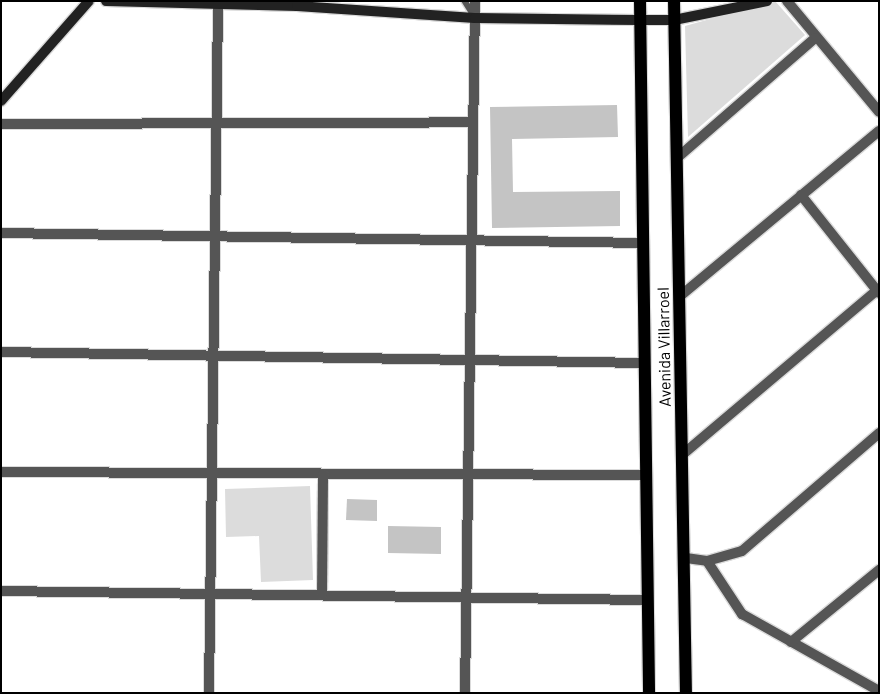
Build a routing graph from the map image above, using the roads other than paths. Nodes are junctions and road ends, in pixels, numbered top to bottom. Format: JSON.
{"nodes":[{"id":1,"x":89,"y":1,"type":"edge"},
{"id":2,"x":106,"y":1,"type":"edge"},
{"id":3,"x":465,"y":1,"type":"edge"},
{"id":4,"x":475,"y":1,"type":"edge"},
{"id":5,"x":640,"y":1,"type":"edge"},
{"id":6,"x":674,"y":1,"type":"edge"},
{"id":7,"x":767,"y":1,"type":"edge"},
{"id":8,"x":787,"y":1,"type":"edge"},
{"id":9,"x":297,"y":4,"type":"edge"},
{"id":10,"x":218,"y":5,"type":"junction"},
{"id":11,"x":475,"y":18,"type":"junction"},
{"id":12,"x":640,"y":20,"type":"junction"},
{"id":13,"x":674,"y":20,"type":"junction"},
{"id":14,"x":815,"y":38,"type":"junction"},
{"id":15,"x":1,"y":101,"type":"edge"},
{"id":16,"x":879,"y":112,"type":"edge"},
{"id":17,"x":216,"y":122,"type":"junction"},
{"id":18,"x":473,"y":122,"type":"junction"},
{"id":19,"x":1,"y":124,"type":"edge"},
{"id":20,"x":879,"y":132,"type":"edge"},
{"id":21,"x":676,"y":158,"type":"junction"},
{"id":22,"x":801,"y":195,"type":"junction"},
{"id":23,"x":1,"y":233,"type":"edge"},
{"id":24,"x":215,"y":236,"type":"junction"},
{"id":25,"x":471,"y":242,"type":"junction"},
{"id":26,"x":644,"y":243,"type":"junction"},
{"id":27,"x":878,"y":292,"type":"edge"},
{"id":28,"x":679,"y":298,"type":"junction"},
{"id":29,"x":1,"y":352,"type":"edge"},
{"id":30,"x":214,"y":356,"type":"junction"},
{"id":31,"x":470,"y":360,"type":"junction"},
{"id":32,"x":645,"y":363,"type":"junction"},
{"id":33,"x":879,"y":433,"type":"edge"},
{"id":34,"x":682,"y":455,"type":"junction"},
{"id":35,"x":1,"y":472,"type":"edge"},
{"id":36,"x":212,"y":473,"type":"junction"},
{"id":37,"x":323,"y":474,"type":"junction"},
{"id":38,"x":468,"y":475,"type":"junction"},
{"id":39,"x":646,"y":475,"type":"junction"},
{"id":40,"x":686,"y":558,"type":"junction"},
{"id":41,"x":707,"y":561,"type":"junction"},
{"id":42,"x":879,"y":570,"type":"edge"},
{"id":43,"x":1,"y":590,"type":"edge"},
{"id":44,"x":210,"y":594,"type":"junction"},
{"id":45,"x":322,"y":595,"type":"junction"},
{"id":46,"x":466,"y":598,"type":"junction"},
{"id":47,"x":648,"y":600,"type":"junction"},
{"id":48,"x":791,"y":642,"type":"junction"},
{"id":49,"x":879,"y":691,"type":"edge"},
{"id":50,"x":209,"y":693,"type":"edge"},
{"id":51,"x":465,"y":693,"type":"edge"},
{"id":52,"x":649,"y":693,"type":"edge"},
{"id":53,"x":686,"y":693,"type":"edge"}],
"edges":[{"from":1,"to":15,"type":"main road"},
{"from":2,"to":10,"type":"main road"},
{"from":3,"to":11,"type":"lane"},
{"from":4,"to":11,"type":"street"},
{"from":5,"to":12,"type":"main road","name":"Avenida Villarroel"},
{"from":6,"to":13,"type":"main road","name":"Avenida Villarroel"},
{"from":7,"to":13,"type":"main road"},
{"from":8,"to":14,"type":"street"},
{"from":9,"to":10,"type":"main road"},
{"from":9,"to":11,"type":"main road"},
{"from":10,"to":17,"type":"street"},
{"from":11,"to":12,"type":"main road"},
{"from":11,"to":18,"type":"street"},
{"from":12,"to":13,"type":"main road"},
{"from":12,"to":26,"type":"main road","name":"Avenida Villarroel"},
{"from":13,"to":21,"type":"main road","name":"Avenida Villarroel"},
{"from":14,"to":16,"type":"street"},
{"from":14,"to":21,"type":"street"},
{"from":17,"to":18,"type":"street"},
{"from":17,"to":19,"type":"street"},
{"from":17,"to":24,"type":"street"},
{"from":18,"to":25,"type":"street"},
{"from":20,"to":22,"type":"street"},
{"from":21,"to":28,"type":"main road","name":"Avenida Villarroel"},
{"from":22,"to":27,"type":"street"},
{"from":22,"to":28,"type":"street"},
{"from":23,"to":24,"type":"street"},
{"from":24,"to":25,"type":"street"},
{"from":24,"to":30,"type":"street"},
{"from":25,"to":26,"type":"street"},
{"from":25,"to":31,"type":"street"},
{"from":26,"to":32,"type":"main road","name":"Avenida Villarroel"},
{"from":27,"to":34,"type":"street"},
{"from":28,"to":34,"type":"main road","name":"Avenida Villarroel"},
{"from":29,"to":30,"type":"street"},
{"from":30,"to":31,"type":"street"},
{"from":30,"to":36,"type":"street"},
{"from":31,"to":32,"type":"street"},
{"from":31,"to":38,"type":"street"},
{"from":32,"to":39,"type":"main road","name":"Avenida Villarroel"},
{"from":33,"to":41,"type":"street"},
{"from":34,"to":40,"type":"main road","name":"Avenida Villarroel"},
{"from":35,"to":36,"type":"street"},
{"from":36,"to":37,"type":"street"},
{"from":36,"to":44,"type":"street"},
{"from":37,"to":38,"type":"street"},
{"from":37,"to":45,"type":"street"},
{"from":38,"to":39,"type":"street"},
{"from":38,"to":46,"type":"street"},
{"from":39,"to":47,"type":"main road","name":"Avenida Villarroel"},
{"from":40,"to":41,"type":"street"},
{"from":40,"to":53,"type":"main road","name":"Avenida Villarroel"},
{"from":41,"to":48,"type":"street"},
{"from":42,"to":48,"type":"street"},
{"from":43,"to":44,"type":"street"},
{"from":44,"to":45,"type":"street"},
{"from":44,"to":50,"type":"street"},
{"from":45,"to":46,"type":"street"},
{"from":46,"to":47,"type":"street"},
{"from":46,"to":51,"type":"street"},
{"from":47,"to":52,"type":"main road","name":"Avenida Villarroel"},
{"from":48,"to":49,"type":"street"}]}
